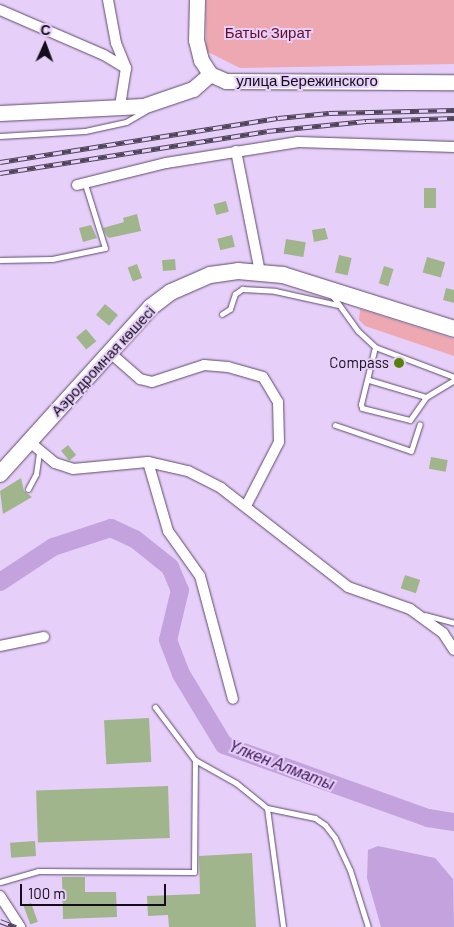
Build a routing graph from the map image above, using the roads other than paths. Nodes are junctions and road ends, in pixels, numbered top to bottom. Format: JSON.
{"nodes":[{"id":1,"x":108,"y":0,"type":"edge"},
{"id":2,"x":197,"y":0,"type":"edge"},
{"id":3,"x":0,"y":10,"type":"edge"},
{"id":4,"x":126,"y":68,"type":"junction"},
{"id":5,"x":210,"y":74,"type":"junction"},
{"id":6,"x":454,"y":82,"type":"edge"},
{"id":7,"x":164,"y":99,"type":"junction"},
{"id":8,"x":120,"y":107,"type":"junction"},
{"id":9,"x":0,"y":113,"type":"edge"},
{"id":10,"x":0,"y":136,"type":"edge"},
{"id":11,"x":454,"y":147,"type":"edge"},
{"id":12,"x":236,"y":151,"type":"junction"},
{"id":13,"x":81,"y":184,"type":"joint"},
{"id":14,"x":0,"y":260,"type":"edge"},
{"id":15,"x":260,"y":272,"type":"junction"},
{"id":16,"x":328,"y":289,"type":"junction"},
{"id":17,"x":338,"y":305,"type":"junction"},
{"id":18,"x":222,"y":314,"type":"dead end"},
{"id":19,"x":454,"y":329,"type":"edge"},
{"id":20,"x":375,"y":347,"type":"junction"},
{"id":21,"x":108,"y":351,"type":"junction"},
{"id":22,"x":454,"y":379,"type":"edge"},
{"id":23,"x":369,"y":380,"type":"junction"},
{"id":24,"x":426,"y":397,"type":"junction"},
{"id":25,"x":420,"y":424,"type":"dead end"},
{"id":26,"x":335,"y":425,"type":"dead end"},
{"id":27,"x":35,"y":448,"type":"junction"},
{"id":28,"x":148,"y":462,"type":"junction"},
{"id":29,"x":0,"y":474,"type":"edge"},
{"id":30,"x":28,"y":489,"type":"dead end"},
{"id":31,"x":246,"y":506,"type":"junction"},
{"id":32,"x":410,"y":609,"type":"junction"},
{"id":33,"x":454,"y":623,"type":"edge"},
{"id":34,"x":44,"y":637,"type":"dead end"},
{"id":35,"x":0,"y":646,"type":"edge"},
{"id":36,"x":454,"y":650,"type":"edge"},
{"id":37,"x":233,"y":699,"type":"dead end"},
{"id":38,"x":155,"y":706,"type":"dead end"},
{"id":39,"x":195,"y":760,"type":"junction"},
{"id":40,"x":267,"y":808,"type":"junction"},
{"id":41,"x":0,"y":882,"type":"edge"},
{"id":42,"x":0,"y":896,"type":"edge"},
{"id":43,"x":20,"y":927,"type":"edge"},
{"id":44,"x":283,"y":927,"type":"edge"},
{"id":45,"x":368,"y":927,"type":"edge"}],
"edges":[{"from":1,"to":4,"type":"street"},
{"from":2,"to":5,"type":"main road"},
{"from":3,"to":4,"type":"street"},
{"from":4,"to":8,"type":"street"},
{"from":5,"to":6,"type":"main road","name":"улица Бережинского"},
{"from":5,"to":7,"type":"main road"},
{"from":7,"to":8,"type":"main road"},
{"from":7,"to":10,"type":"lane"},
{"from":8,"to":9,"type":"main road"},
{"from":11,"to":12,"type":"street"},
{"from":12,"to":13,"type":"street"},
{"from":12,"to":15,"type":"street"},
{"from":13,"to":14,"type":"lane"},
{"from":15,"to":16,"type":"main road","name":"Аэродромная көшесі"},
{"from":15,"to":21,"type":"main road","name":"Аэродромная көшесі"},
{"from":16,"to":17,"type":"lane"},
{"from":16,"to":19,"type":"main road","name":"Аэродромная көшесі"},
{"from":17,"to":18,"type":"lane"},
{"from":17,"to":20,"type":"lane"},
{"from":20,"to":22,"type":"lane"},
{"from":20,"to":23,"type":"lane"},
{"from":21,"to":27,"type":"main road","name":"Аэродромная көшесі"},
{"from":21,"to":31,"type":"street"},
{"from":22,"to":24,"type":"lane"},
{"from":23,"to":24,"type":"lane"},
{"from":23,"to":24,"type":"lane"},
{"from":25,"to":26,"type":"lane"},
{"from":27,"to":28,"type":"street"},
{"from":27,"to":29,"type":"main road","name":"Аэродромная көшесі"},
{"from":27,"to":30,"type":"lane"},
{"from":28,"to":31,"type":"street"},
{"from":28,"to":37,"type":"street"},
{"from":31,"to":32,"type":"street"},
{"from":32,"to":33,"type":"lane"},
{"from":32,"to":36,"type":"street"},
{"from":34,"to":35,"type":"street"},
{"from":38,"to":39,"type":"lane"},
{"from":39,"to":40,"type":"lane"},
{"from":39,"to":41,"type":"lane"},
{"from":40,"to":44,"type":"lane"},
{"from":40,"to":45,"type":"lane"},
{"from":42,"to":43,"type":"street"}]}
